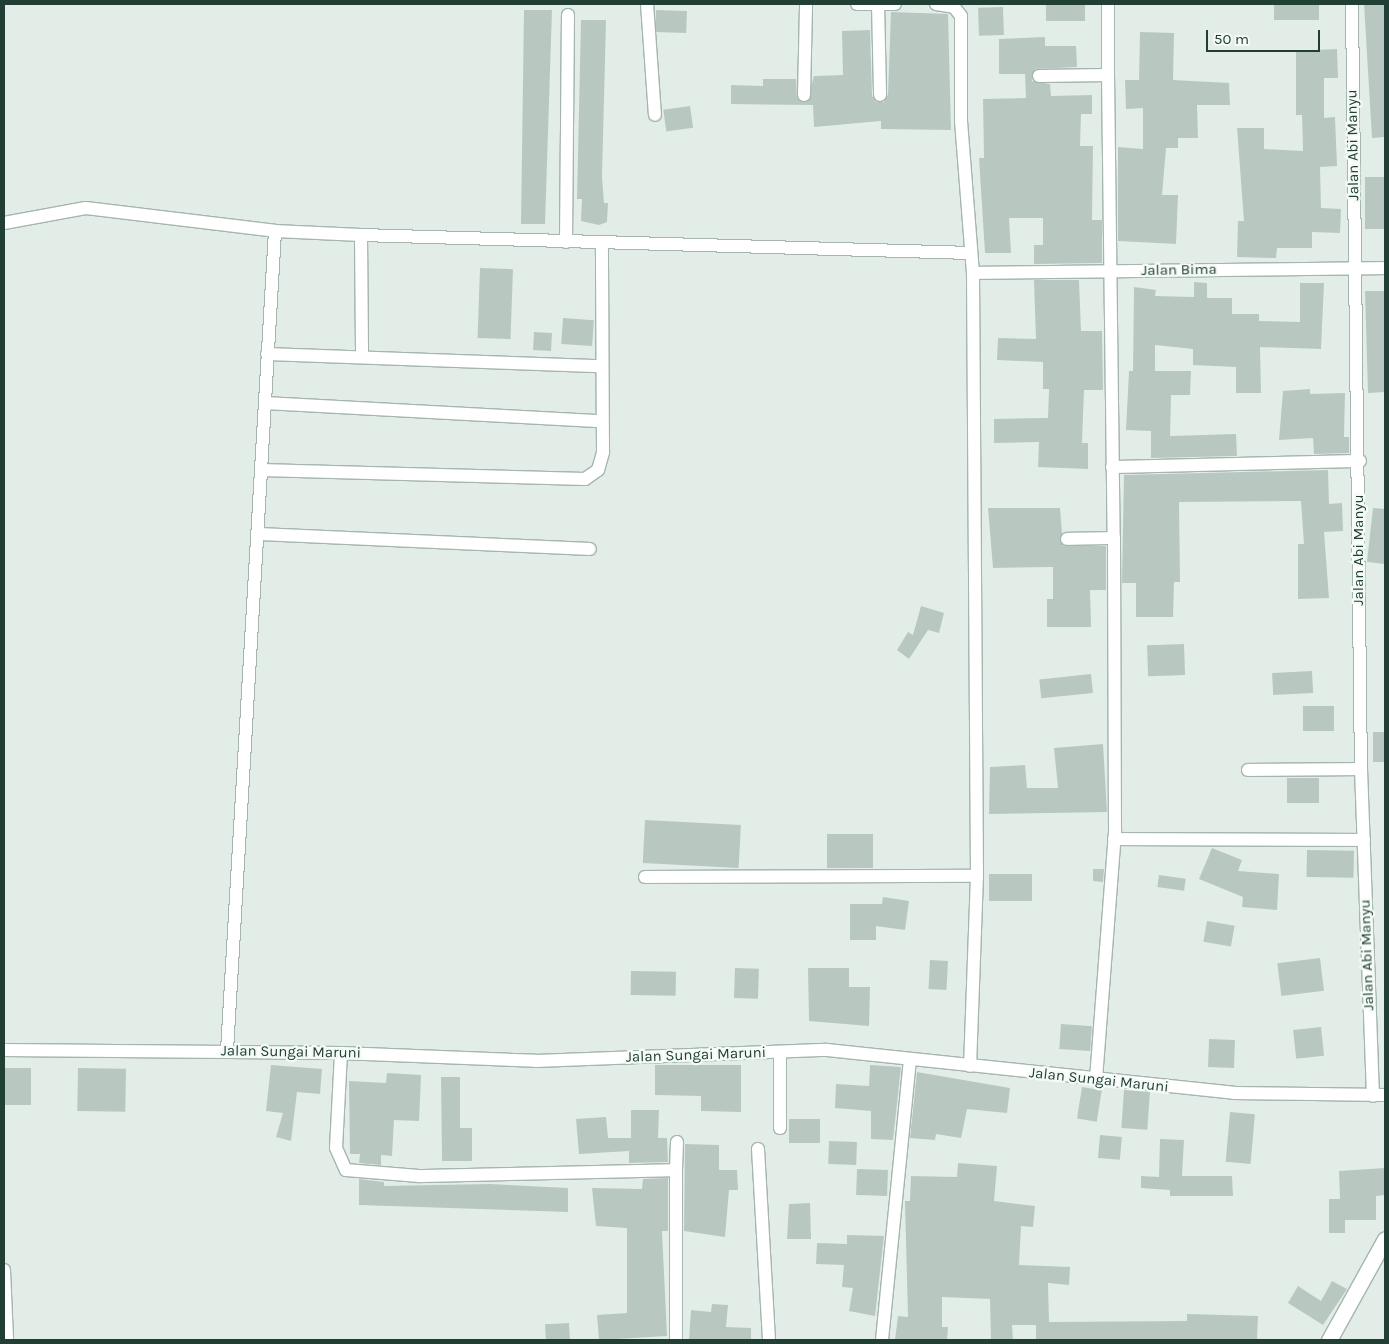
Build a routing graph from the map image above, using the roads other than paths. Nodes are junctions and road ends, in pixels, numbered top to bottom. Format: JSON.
{"nodes":[{"id":1,"x":647,"y":4,"type":"edge"},
{"id":2,"x":806,"y":4,"type":"edge"},
{"id":3,"x":857,"y":4,"type":"edge"},
{"id":4,"x":878,"y":4,"type":"edge"},
{"id":5,"x":895,"y":4,"type":"edge"},
{"id":6,"x":936,"y":4,"type":"edge"},
{"id":7,"x":1108,"y":4,"type":"edge"},
{"id":8,"x":1352,"y":4,"type":"edge"},
{"id":9,"x":568,"y":15,"type":"dead end"},
{"id":10,"x":1039,"y":76,"type":"dead end"},
{"id":11,"x":1108,"y":76,"type":"junction"},
{"id":12,"x":804,"y":95,"type":"dead end"},
{"id":13,"x":880,"y":95,"type":"dead end"},
{"id":14,"x":654,"y":115,"type":"dead end"},
{"id":15,"x":4,"y":223,"type":"edge"},
{"id":16,"x":275,"y":231,"type":"junction"},
{"id":17,"x":361,"y":235,"type":"junction"},
{"id":18,"x":566,"y":242,"type":"junction"},
{"id":19,"x":602,"y":246,"type":"junction"},
{"id":20,"x":970,"y":253,"type":"junction"},
{"id":21,"x":1356,"y":267,"type":"junction"},
{"id":22,"x":1385,"y":268,"type":"edge"},
{"id":23,"x":1112,"y":270,"type":"junction"},
{"id":24,"x":973,"y":273,"type":"junction"},
{"id":25,"x":267,"y":354,"type":"junction"},
{"id":26,"x":362,"y":357,"type":"junction"},
{"id":27,"x":600,"y":366,"type":"junction"},
{"id":28,"x":265,"y":403,"type":"junction"},
{"id":29,"x":601,"y":421,"type":"junction"},
{"id":30,"x":1360,"y":461,"type":"junction"},
{"id":31,"x":1112,"y":467,"type":"junction"},
{"id":32,"x":261,"y":470,"type":"junction"},
{"id":33,"x":260,"y":534,"type":"junction"},
{"id":34,"x":1114,"y":538,"type":"junction"},
{"id":35,"x":1067,"y":539,"type":"dead end"},
{"id":36,"x":590,"y":548,"type":"dead end"},
{"id":37,"x":1361,"y":769,"type":"junction"},
{"id":38,"x":1248,"y":770,"type":"dead end"},
{"id":39,"x":1114,"y":839,"type":"junction"},
{"id":40,"x":1364,"y":840,"type":"junction"},
{"id":41,"x":977,"y":876,"type":"junction"},
{"id":42,"x":645,"y":877,"type":"dead end"},
{"id":43,"x":4,"y":1050,"type":"edge"},
{"id":44,"x":227,"y":1051,"type":"junction"},
{"id":45,"x":341,"y":1053,"type":"junction"},
{"id":46,"x":780,"y":1053,"type":"junction"},
{"id":47,"x":910,"y":1061,"type":"junction"},
{"id":48,"x":970,"y":1066,"type":"junction"},
{"id":49,"x":1096,"y":1079,"type":"junction"},
{"id":50,"x":1379,"y":1096,"type":"edge"},
{"id":51,"x":780,"y":1128,"type":"dead end"},
{"id":52,"x":676,"y":1142,"type":"dead end"},
{"id":53,"x":758,"y":1149,"type":"dead end"},
{"id":54,"x":676,"y":1170,"type":"junction"},
{"id":55,"x":1385,"y":1240,"type":"edge"},
{"id":56,"x":4,"y":1270,"type":"edge"},
{"id":57,"x":8,"y":1340,"type":"edge"},
{"id":58,"x":676,"y":1340,"type":"edge"},
{"id":59,"x":769,"y":1340,"type":"edge"},
{"id":60,"x":882,"y":1340,"type":"edge"},
{"id":61,"x":1328,"y":1340,"type":"edge"}],
"edges":[{"from":1,"to":14,"type":"street"},
{"from":2,"to":12,"type":"street"},
{"from":3,"to":4,"type":"street"},
{"from":4,"to":5,"type":"street"},
{"from":4,"to":13,"type":"street"},
{"from":6,"to":20,"type":"street"},
{"from":7,"to":11,"type":"street"},
{"from":8,"to":21,"type":"street","name":"Jalan Abi Manyu"},
{"from":9,"to":18,"type":"street"},
{"from":10,"to":11,"type":"street"},
{"from":11,"to":23,"type":"street"},
{"from":15,"to":16,"type":"street"},
{"from":16,"to":17,"type":"street"},
{"from":16,"to":25,"type":"street"},
{"from":17,"to":18,"type":"street"},
{"from":17,"to":26,"type":"street"},
{"from":18,"to":19,"type":"street"},
{"from":19,"to":20,"type":"street"},
{"from":19,"to":27,"type":"street"},
{"from":20,"to":24,"type":"street"},
{"from":21,"to":22,"type":"street","name":"Jalan Bima"},
{"from":21,"to":23,"type":"street","name":"Jalan Bima"},
{"from":21,"to":30,"type":"street","name":"Jalan Abi Manyu"},
{"from":23,"to":24,"type":"street","name":"Jalan Bima"},
{"from":23,"to":31,"type":"street"},
{"from":24,"to":41,"type":"street"},
{"from":25,"to":26,"type":"street"},
{"from":25,"to":28,"type":"street"},
{"from":26,"to":27,"type":"street"},
{"from":27,"to":29,"type":"street"},
{"from":28,"to":29,"type":"street"},
{"from":28,"to":32,"type":"street"},
{"from":29,"to":32,"type":"street"},
{"from":30,"to":31,"type":"street"},
{"from":30,"to":37,"type":"street","name":"Jalan Abi Manyu"},
{"from":31,"to":34,"type":"street"},
{"from":32,"to":33,"type":"street"},
{"from":33,"to":36,"type":"street"},
{"from":33,"to":44,"type":"street"},
{"from":34,"to":35,"type":"street"},
{"from":34,"to":39,"type":"street"},
{"from":37,"to":38,"type":"street"},
{"from":37,"to":40,"type":"street","name":"Jalan Abi Manyu"},
{"from":39,"to":40,"type":"street"},
{"from":39,"to":49,"type":"street"},
{"from":40,"to":50,"type":"street","name":"Jalan Abi Manyu"},
{"from":41,"to":42,"type":"street"},
{"from":41,"to":48,"type":"street"},
{"from":43,"to":44,"type":"street","name":"Jalan Sungai Maruni"},
{"from":44,"to":45,"type":"street","name":"Jalan Sungai Maruni"},
{"from":45,"to":46,"type":"street","name":"Jalan Sungai Maruni"},
{"from":45,"to":54,"type":"street"},
{"from":46,"to":47,"type":"street","name":"Jalan Sungai Maruni"},
{"from":46,"to":51,"type":"street"},
{"from":47,"to":48,"type":"street","name":"Jalan Sungai Maruni"},
{"from":47,"to":60,"type":"street"},
{"from":48,"to":49,"type":"street","name":"Jalan Sungai Maruni"},
{"from":49,"to":50,"type":"street","name":"Jalan Sungai Maruni"},
{"from":52,"to":54,"type":"street"},
{"from":53,"to":59,"type":"street"},
{"from":54,"to":58,"type":"street"},
{"from":55,"to":61,"type":"street"},
{"from":56,"to":57,"type":"street"}]}
